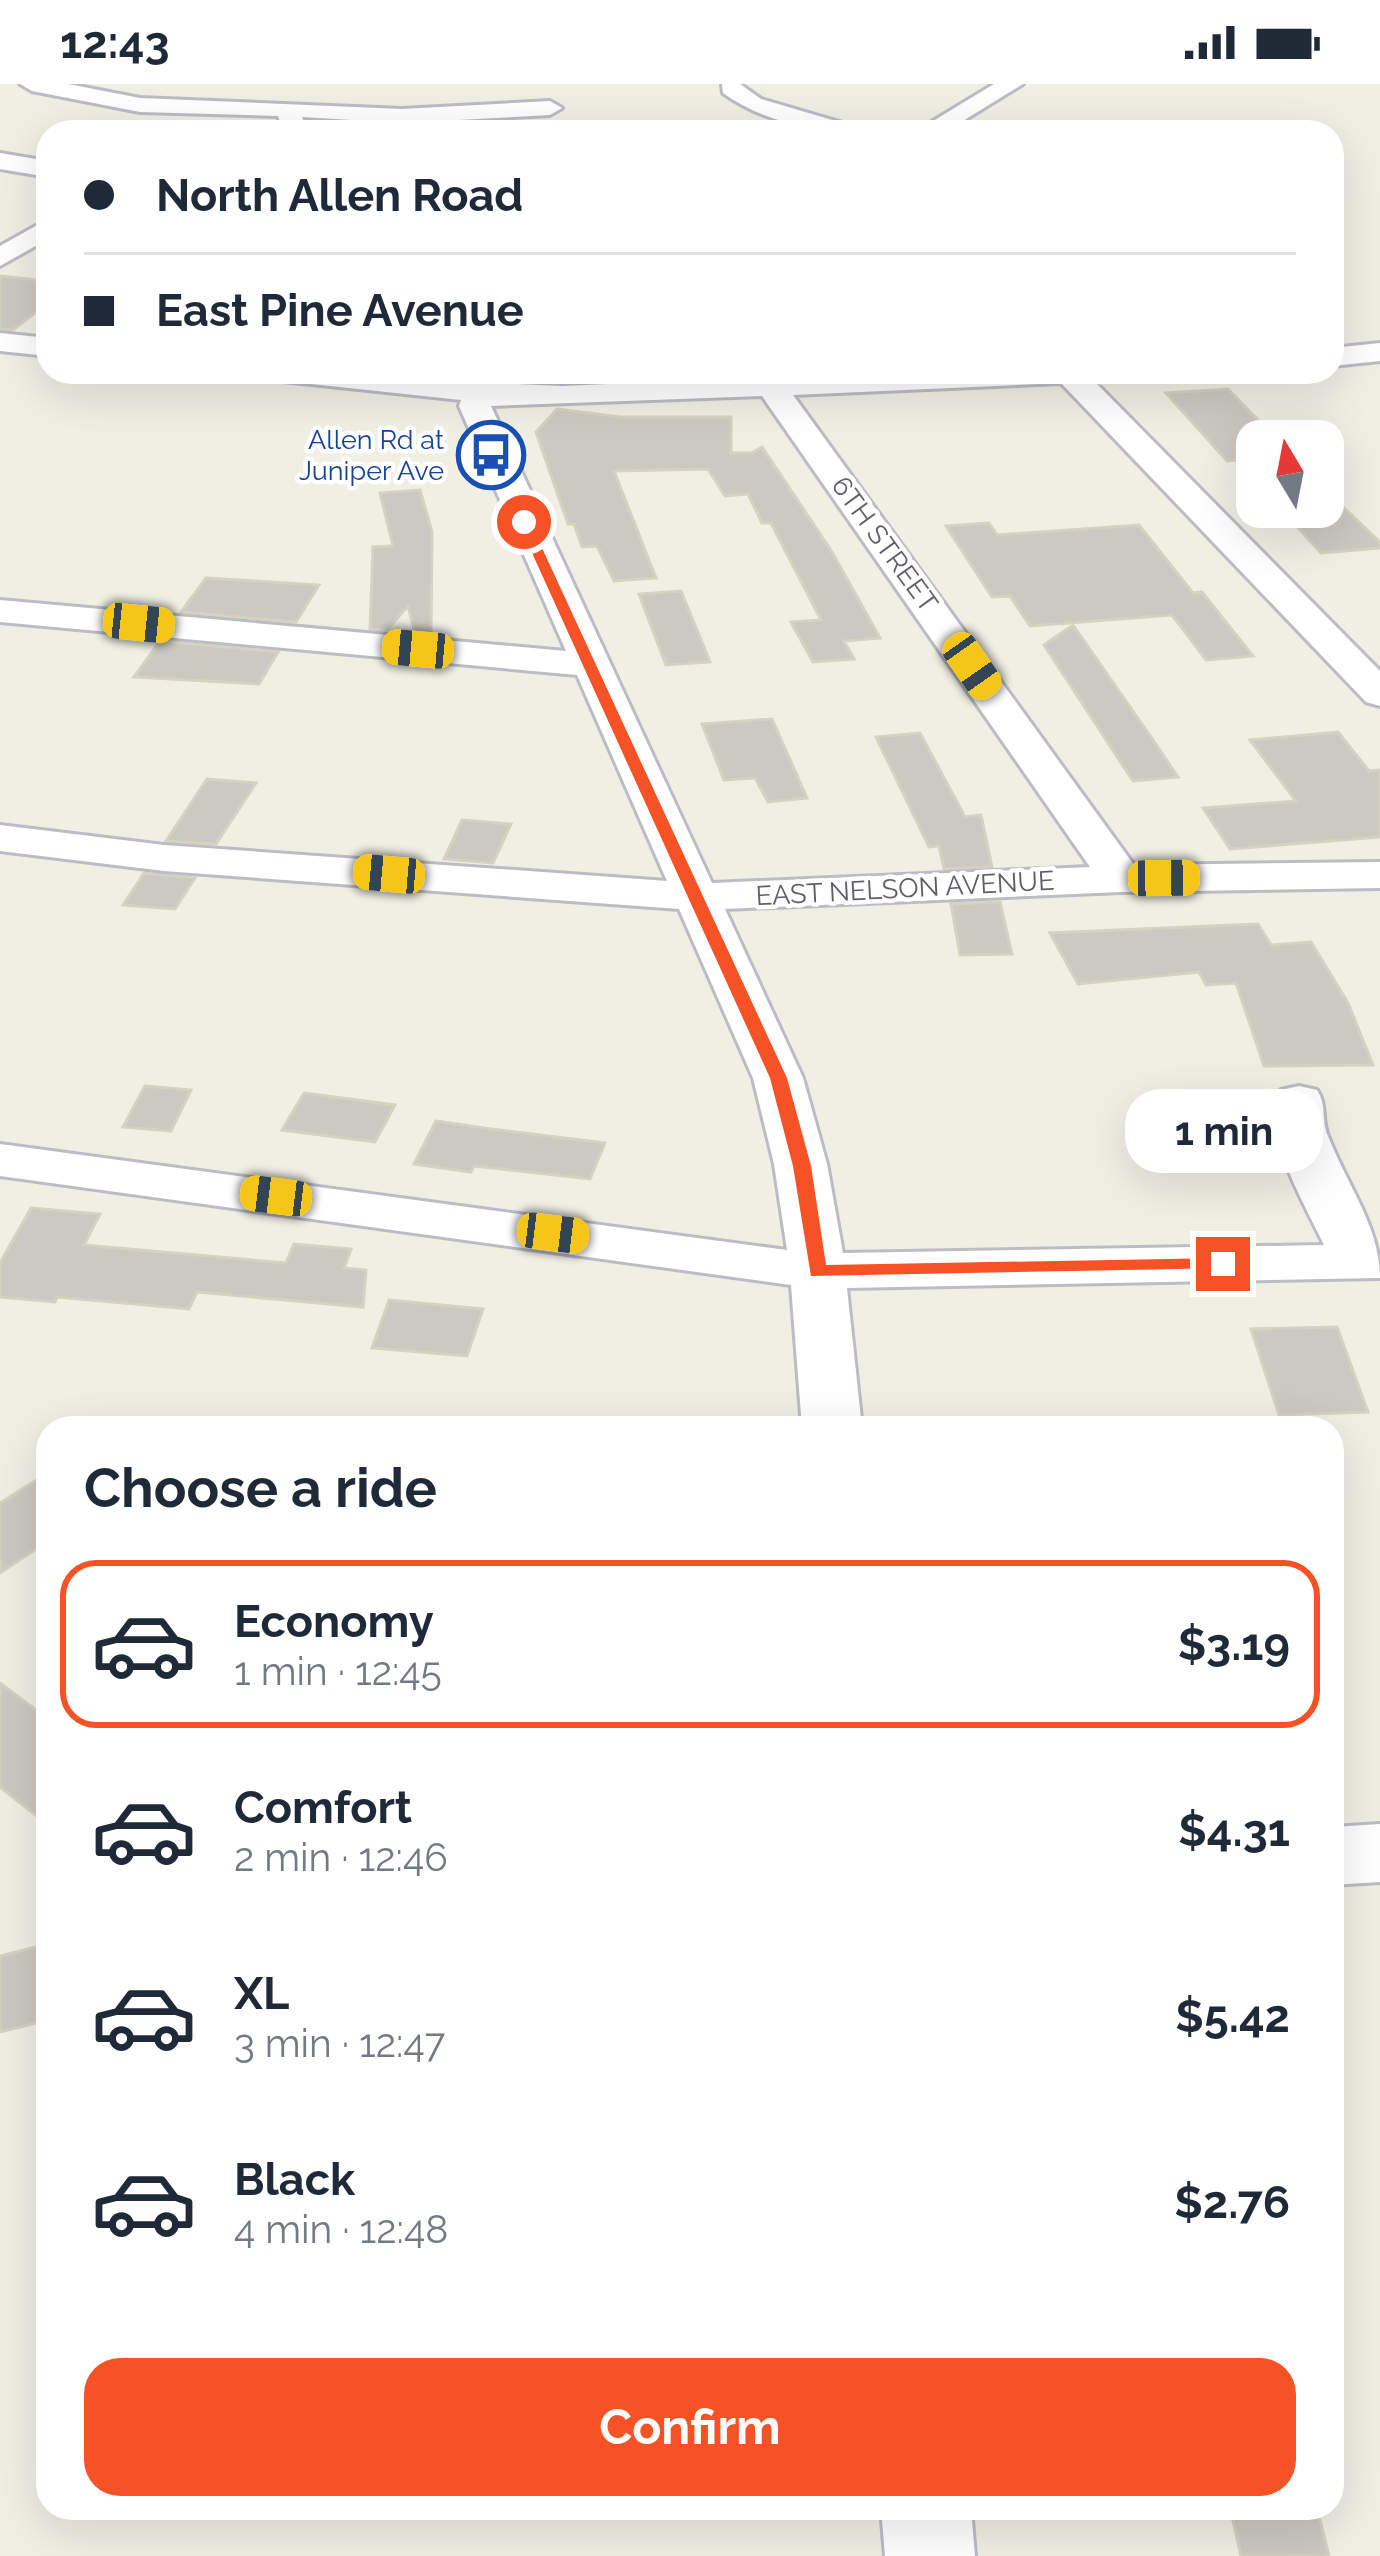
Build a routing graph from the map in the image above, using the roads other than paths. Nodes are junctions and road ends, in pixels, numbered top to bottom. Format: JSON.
{"nodes":[{"id":1,"x":32,"y":84,"type":"edge"},
{"id":2,"x":1011,"y":84,"type":"edge"},
{"id":3,"x":731,"y":88,"type":"dead end"},
{"id":4,"x":550,"y":108,"type":"dead end"},
{"id":5,"x":237,"y":111,"type":"junction"},
{"id":6,"x":222,"y":120,"type":"edge"},
{"id":7,"x":282,"y":120,"type":"edge"},
{"id":8,"x":310,"y":120,"type":"edge"},
{"id":9,"x":807,"y":120,"type":"edge"},
{"id":10,"x":948,"y":120,"type":"edge"},
{"id":11,"x":0,"y":161,"type":"edge"},
{"id":12,"x":36,"y":168,"type":"edge"},
{"id":13,"x":36,"y":235,"type":"edge"},
{"id":14,"x":0,"y":258,"type":"edge"},
{"id":15,"x":0,"y":342,"type":"edge"},
{"id":16,"x":36,"y":346,"type":"edge"},
{"id":17,"x":1380,"y":352,"type":"edge"},
{"id":18,"x":1344,"y":356,"type":"edge"},
{"id":19,"x":496,"y":384,"type":"edge"},
{"id":20,"x":589,"y":384,"type":"edge"},
{"id":21,"x":856,"y":384,"type":"edge"},
{"id":22,"x":1097,"y":384,"type":"edge"},
{"id":23,"x":772,"y":388,"type":"junction"},
{"id":24,"x":0,"y":611,"type":"edge"},
{"id":25,"x":590,"y":665,"type":"junction"},
{"id":26,"x":1374,"y":682,"type":"edge"},
{"id":27,"x":0,"y":838,"type":"edge"},
{"id":28,"x":1380,"y":875,"type":"edge"},
{"id":29,"x":1121,"y":879,"type":"junction"},
{"id":30,"x":696,"y":897,"type":"junction"},
{"id":31,"x":1299,"y":1101,"type":"dead end"},
{"id":32,"x":0,"y":1160,"type":"edge"},
{"id":33,"x":1370,"y":1262,"type":"edge"},
{"id":34,"x":818,"y":1271,"type":"junction"},
{"id":35,"x":831,"y":1416,"type":"edge"},
{"id":36,"x":1380,"y":1852,"type":"edge"},
{"id":37,"x":1344,"y":1855,"type":"edge"},
{"id":38,"x":927,"y":2520,"type":"edge"},
{"id":39,"x":930,"y":2556,"type":"edge"}],
"edges":[{"from":1,"to":5,"type":"street"},
{"from":2,"to":10,"type":"street"},
{"from":3,"to":9,"type":"street"},
{"from":4,"to":8,"type":"street"},
{"from":5,"to":6,"type":"street"},
{"from":5,"to":7,"type":"street"},
{"from":11,"to":12,"type":"street"},
{"from":13,"to":14,"type":"street"},
{"from":15,"to":16,"type":"street"},
{"from":17,"to":18,"type":"street"},
{"from":19,"to":25,"type":"street"},
{"from":20,"to":23,"type":"street"},
{"from":21,"to":23,"type":"street"},
{"from":22,"to":26,"type":"street"},
{"from":23,"to":29,"type":"street","name":"6TH STREET"},
{"from":24,"to":25,"type":"street"},
{"from":25,"to":30,"type":"street"},
{"from":27,"to":30,"type":"street","name":"EAST NELSON AVENUE"},
{"from":28,"to":29,"type":"street","name":"EAST NELSON AVENUE"},
{"from":29,"to":30,"type":"street","name":"EAST NELSON AVENUE"},
{"from":30,"to":34,"type":"street"},
{"from":31,"to":33,"type":"street"},
{"from":32,"to":34,"type":"street"},
{"from":33,"to":34,"type":"street"},
{"from":34,"to":35,"type":"street"},
{"from":36,"to":37,"type":"street"},
{"from":38,"to":39,"type":"street"}]}
